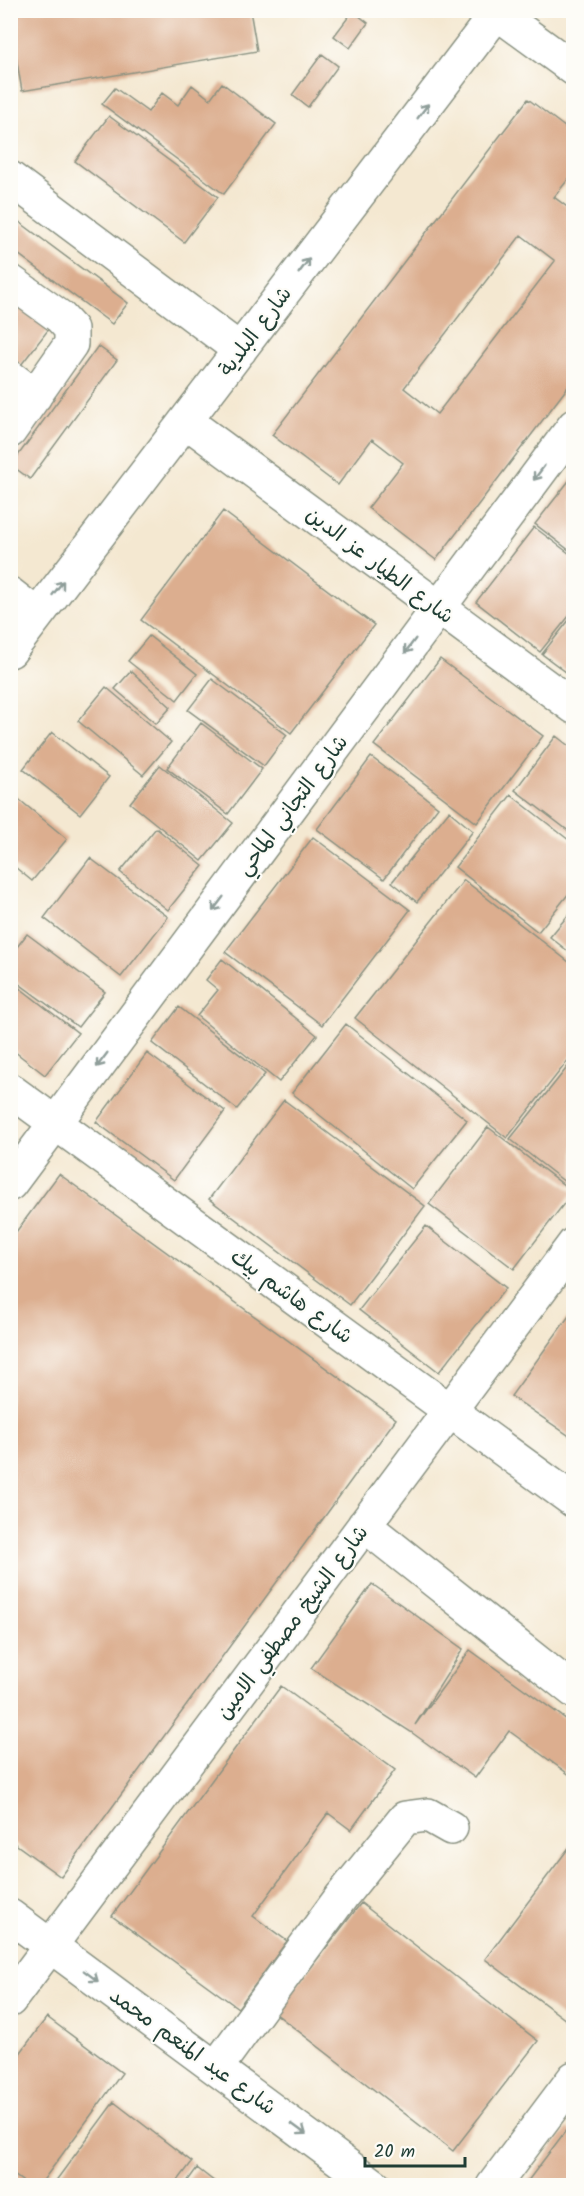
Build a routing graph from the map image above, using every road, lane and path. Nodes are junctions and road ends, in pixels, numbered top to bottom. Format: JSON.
{"nodes":[{"id":1,"x":497,"y":12,"type":"edge"},
{"id":2,"x":573,"y":69,"type":"edge"},
{"id":3,"x":10,"y":178,"type":"edge"},
{"id":4,"x":10,"y":281,"type":"edge"},
{"id":5,"x":240,"y":350,"type":"junction"},
{"id":6,"x":23,"y":386,"type":"edge"},
{"id":7,"x":187,"y":422,"type":"junction"},
{"id":8,"x":573,"y":426,"type":"edge"},
{"id":9,"x":10,"y":431,"type":"edge"},
{"id":10,"x":10,"y":594,"type":"edge"},
{"id":11,"x":438,"y":609,"type":"junction"},
{"id":12,"x":37,"y":615,"type":"junction"},
{"id":13,"x":10,"y":651,"type":"edge"},
{"id":14,"x":573,"y":707,"type":"edge"},
{"id":15,"x":10,"y":1090,"type":"edge"},
{"id":16,"x":55,"y":1123,"type":"junction"},
{"id":17,"x":10,"y":1184,"type":"edge"},
{"id":18,"x":573,"y":1244,"type":"edge"},
{"id":19,"x":449,"y":1411,"type":"junction"},
{"id":20,"x":573,"y":1501,"type":"edge"},
{"id":21,"x":364,"y":1525,"type":"junction"},
{"id":22,"x":573,"y":1691,"type":"edge"},
{"id":23,"x":452,"y":1828,"type":"dead end"},
{"id":24,"x":10,"y":1916,"type":"edge"},
{"id":25,"x":51,"y":1946,"type":"junction"},
{"id":26,"x":10,"y":2000,"type":"edge"},
{"id":27,"x":216,"y":2068,"type":"junction"},
{"id":28,"x":573,"y":2078,"type":"edge"},
{"id":29,"x":375,"y":2186,"type":"edge"},
{"id":30,"x":493,"y":2186,"type":"edge"}],
"edges":[{"from":1,"to":2,"type":"street"},
{"from":5,"to":1,"type":"street","name":"شارع البلدية","one_way":true},
{"from":3,"to":5,"type":"street"},
{"from":4,"to":6,"type":"street"},
{"from":5,"to":7,"type":"street","name":"شارع البلدية"},
{"from":6,"to":9,"type":"street"},
{"from":7,"to":11,"type":"street","name":"شارع الطيار عز الدين"},
{"from":12,"to":7,"type":"street","name":"شارع البلدية","one_way":true},
{"from":8,"to":11,"type":"street","name":"شارع التجاني الماحي","one_way":true},
{"from":10,"to":12,"type":"street"},
{"from":11,"to":14,"type":"street","name":"شارع الطيار عز الدين"},
{"from":11,"to":16,"type":"street","name":"شارع التجاني الماحي","one_way":true},
{"from":12,"to":13,"type":"street","name":"شارع البلدية"},
{"from":15,"to":16,"type":"street","name":"شارع هاشم بيك"},
{"from":16,"to":17,"type":"street","name":"شارع التجاني الماحي"},
{"from":16,"to":19,"type":"street","name":"شارع هاشم بيك"},
{"from":18,"to":19,"type":"street","name":"شارع الشيخ مصطفي الامين"},
{"from":19,"to":20,"type":"street","name":"شارع هاشم بيك"},
{"from":19,"to":21,"type":"street","name":"شارع الشيخ مصطفي الامين"},
{"from":21,"to":22,"type":"street"},
{"from":21,"to":25,"type":"street","name":"شارع الشيخ مصطفي الامين"},
{"from":23,"to":27,"type":"street"},
{"from":24,"to":25,"type":"street","name":"شارع عبد المنعم محمد"},
{"from":25,"to":26,"type":"street","name":"شارع الشيخ مصطفي الامين"},
{"from":25,"to":27,"type":"street","name":"شارع عبد المنعم محمد","one_way":true},
{"from":27,"to":29,"type":"street","name":"شارع عبد المنعم محمد","one_way":true},
{"from":28,"to":30,"type":"street"}]}
